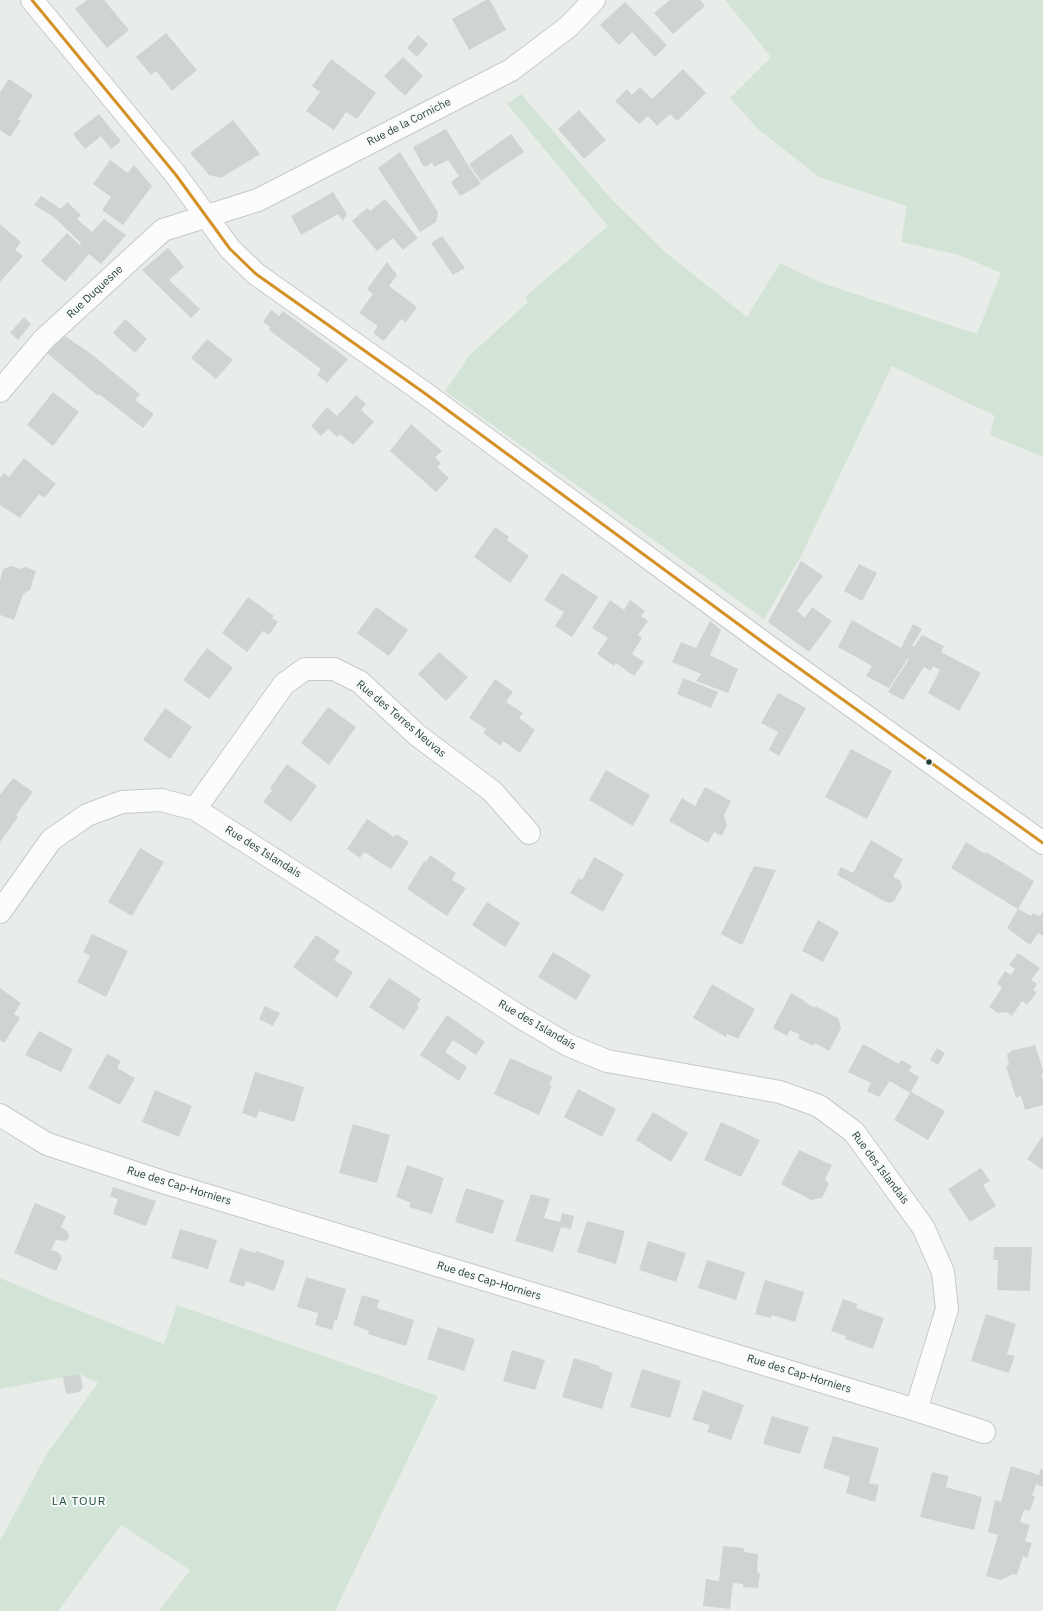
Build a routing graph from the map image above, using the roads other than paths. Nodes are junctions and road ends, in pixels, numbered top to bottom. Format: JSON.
{"nodes":[{"id":1,"x":32,"y":0,"type":"edge"},
{"id":2,"x":594,"y":0,"type":"edge"},
{"id":3,"x":206,"y":216,"type":"junction"},
{"id":4,"x":0,"y":391,"type":"edge"},
{"id":5,"x":195,"y":809,"type":"junction"},
{"id":6,"x":529,"y":833,"type":"dead end"},
{"id":7,"x":1043,"y":843,"type":"edge"},
{"id":8,"x":0,"y":912,"type":"edge"},
{"id":9,"x":0,"y":1115,"type":"edge"},
{"id":10,"x":916,"y":1410,"type":"junction"},
{"id":11,"x":984,"y":1432,"type":"dead end"}],
"edges":[{"from":1,"to":3,"type":"street"},
{"from":2,"to":3,"type":"street","name":"Rue de la Corniche"},
{"from":3,"to":4,"type":"street","name":"Rue Duquesne"},
{"from":3,"to":7,"type":"street"},
{"from":5,"to":6,"type":"street","name":"Rue des Terres Neuvas"},
{"from":5,"to":8,"type":"street","name":"Rue des Islandais"},
{"from":5,"to":10,"type":"street","name":"Rue des Islandais"},
{"from":9,"to":10,"type":"street","name":"Rue des Cap-Horniers"},
{"from":10,"to":11,"type":"street","name":"Rue des Cap-Horniers"}]}
